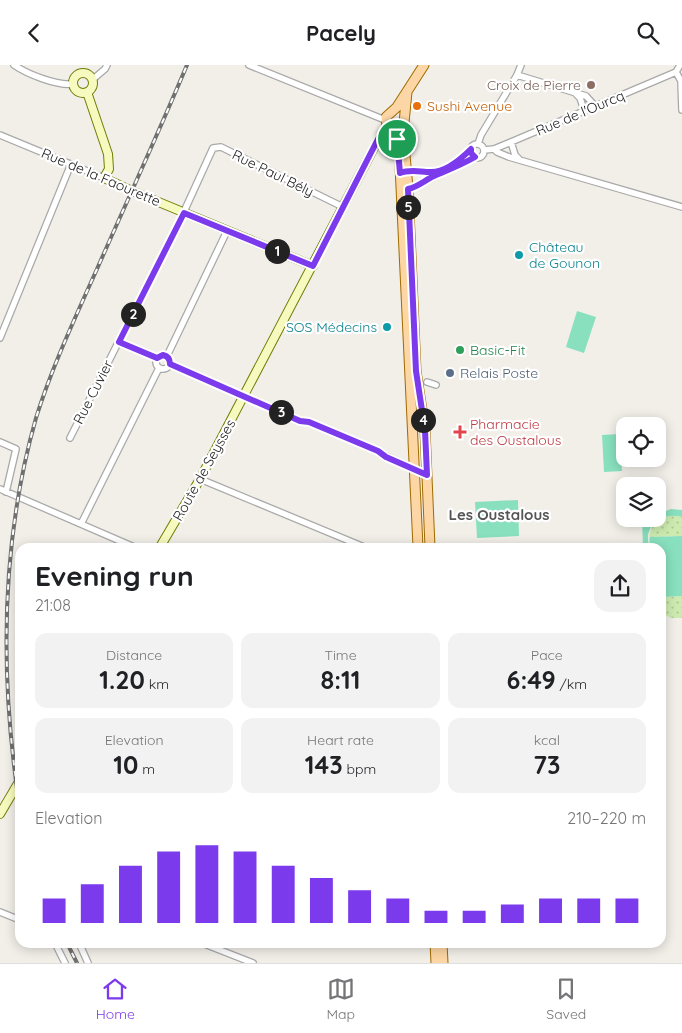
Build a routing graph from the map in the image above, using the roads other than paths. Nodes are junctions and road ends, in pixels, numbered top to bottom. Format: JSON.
{"nodes":[{"id":1,"x":14,"y":65,"type":"edge"},
{"id":2,"x":77,"y":65,"type":"edge"},
{"id":3,"x":107,"y":65,"type":"edge"},
{"id":4,"x":249,"y":65,"type":"edge"},
{"id":5,"x":423,"y":65,"type":"edge"},
{"id":6,"x":521,"y":65,"type":"edge"},
{"id":7,"x":680,"y":65,"type":"edge"},
{"id":8,"x":676,"y":72,"type":"junction"},
{"id":9,"x":80,"y":73,"type":"junction"},
{"id":10,"x":517,"y":75,"type":"junction"},
{"id":11,"x":92,"y":80,"type":"junction"},
{"id":12,"x":73,"y":84,"type":"junction"},
{"id":13,"x":87,"y":92,"type":"junction"},
{"id":14,"x":407,"y":92,"type":"junction"},
{"id":15,"x":576,"y":94,"type":"junction"},
{"id":16,"x":595,"y":106,"type":"junction"},
{"id":17,"x":682,"y":110,"type":"edge"},
{"id":18,"x":393,"y":111,"type":"junction"},
{"id":19,"x":584,"y":111,"type":"junction"},
{"id":20,"x":404,"y":117,"type":"junction"},
{"id":21,"x":388,"y":125,"type":"junction"},
{"id":22,"x":403,"y":127,"type":"junction"},
{"id":23,"x":0,"y":135,"type":"edge"},
{"id":24,"x":511,"y":142,"type":"junction"},
{"id":25,"x":478,"y":144,"type":"junction"},
{"id":26,"x":471,"y":149,"type":"junction"},
{"id":27,"x":494,"y":149,"type":"junction"},
{"id":28,"x":484,"y":150,"type":"junction"},
{"id":29,"x":475,"y":157,"type":"junction"},
{"id":30,"x":519,"y":159,"type":"junction"},
{"id":31,"x":71,"y":164,"type":"junction"},
{"id":32,"x":403,"y":172,"type":"junction"},
{"id":33,"x":104,"y":178,"type":"junction"},
{"id":34,"x":404,"y":187,"type":"junction"},
{"id":35,"x":343,"y":207,"type":"junction"},
{"id":36,"x":682,"y":207,"type":"edge"},
{"id":37,"x":184,"y":213,"type":"junction"},
{"id":38,"x":227,"y":231,"type":"junction"},
{"id":39,"x":313,"y":266,"type":"junction"},
{"id":40,"x":0,"y":338,"type":"edge"},
{"id":41,"x":119,"y":342,"type":"junction"},
{"id":42,"x":167,"y":355,"type":"junction"},
{"id":43,"x":157,"y":358,"type":"junction"},
{"id":44,"x":170,"y":364,"type":"junction"},
{"id":45,"x":159,"y":368,"type":"junction"},
{"id":46,"x":427,"y":382,"type":"dead end"},
{"id":47,"x":436,"y":385,"type":"dead end"},
{"id":48,"x":244,"y":396,"type":"junction"},
{"id":49,"x":70,"y":438,"type":"dead end"},
{"id":50,"x":0,"y":442,"type":"edge"},
{"id":51,"x":413,"y":468,"type":"junction"},
{"id":52,"x":427,"y":475,"type":"junction"},
{"id":53,"x":200,"y":479,"type":"junction"},
{"id":54,"x":3,"y":491,"type":"edge"},
{"id":55,"x":81,"y":525,"type":"junction"},
{"id":56,"x":124,"y":543,"type":"edge"},
{"id":57,"x":162,"y":543,"type":"edge"},
{"id":58,"x":354,"y":543,"type":"edge"},
{"id":59,"x":418,"y":543,"type":"edge"},
{"id":60,"x":430,"y":543,"type":"edge"},
{"id":61,"x":15,"y":788,"type":"edge"},
{"id":62,"x":0,"y":814,"type":"edge"},
{"id":63,"x":0,"y":912,"type":"edge"},
{"id":64,"x":15,"y":918,"type":"edge"},
{"id":65,"x":58,"y":948,"type":"edge"},
{"id":66,"x":81,"y":948,"type":"edge"},
{"id":67,"x":215,"y":948,"type":"edge"},
{"id":68,"x":435,"y":948,"type":"edge"},
{"id":69,"x":442,"y":948,"type":"edge"},
{"id":70,"x":65,"y":963,"type":"edge"},
{"id":71,"x":88,"y":963,"type":"edge"},
{"id":72,"x":253,"y":963,"type":"edge"},
{"id":73,"x":436,"y":963,"type":"edge"},
{"id":74,"x":443,"y":963,"type":"edge"}],
"edges":[{"from":1,"to":12,"type":"street"},
{"from":2,"to":9,"type":"main road"},
{"from":3,"to":11,"type":"street"},
{"from":4,"to":21,"type":"street"},
{"from":5,"to":14,"type":"main road"},
{"from":6,"to":10,"type":"street"},
{"from":7,"to":8,"type":"street"},
{"from":8,"to":16,"type":"street","name":"Rue de l'Ourcq"},
{"from":8,"to":17,"type":"street"},
{"from":9,"to":11,"type":"main road"},
{"from":9,"to":12,"type":"main road"},
{"from":10,"to":15,"type":"street"},
{"from":10,"to":25,"type":"street"},
{"from":11,"to":13,"type":"main road"},
{"from":12,"to":13,"type":"main road"},
{"from":13,"to":33,"type":"main road"},
{"from":14,"to":18,"type":"main road"},
{"from":14,"to":20,"type":"main road"},
{"from":15,"to":16,"type":"street"},
{"from":15,"to":19,"type":"street"},
{"from":16,"to":19,"type":"street","name":"Rue de l'Ourcq"},
{"from":18,"to":20,"type":"main road"},
{"from":18,"to":21,"type":"main road"},
{"from":19,"to":24,"type":"street","name":"Rue de l'Ourcq"},
{"from":20,"to":22,"type":"main road"},
{"from":21,"to":22,"type":"main road"},
{"from":21,"to":32,"type":"main road"},
{"from":21,"to":35,"type":"main road","name":"Route de Seysses"},
{"from":22,"to":32,"type":"main road"},
{"from":23,"to":31,"type":"street","name":"Rue de la Faourette"},
{"from":24,"to":27,"type":"street","name":"Rue de l'Ourcq"},
{"from":24,"to":30,"type":"street"},
{"from":25,"to":26,"type":"street"},
{"from":25,"to":28,"type":"street"},
{"from":26,"to":29,"type":"street"},
{"from":26,"to":32,"type":"street"},
{"from":27,"to":28,"type":"street","name":"Rue de l'Ourcq"},
{"from":27,"to":30,"type":"street"},
{"from":28,"to":29,"type":"street"},
{"from":29,"to":34,"type":"street"},
{"from":30,"to":36,"type":"street"},
{"from":31,"to":33,"type":"street","name":"Rue de la Faourette"},
{"from":31,"to":40,"type":"street"},
{"from":32,"to":34,"type":"main road"},
{"from":33,"to":37,"type":"main road","name":"Rue de la Faourette"},
{"from":34,"to":51,"type":"main road"},
{"from":34,"to":52,"type":"main road"},
{"from":35,"to":37,"type":"street","name":"Rue Paul Bély"},
{"from":35,"to":39,"type":"main road","name":"Route de Seysses"},
{"from":37,"to":38,"type":"main road","name":"Rue de la Faourette"},
{"from":37,"to":41,"type":"street","name":"Rue Cuvier"},
{"from":38,"to":39,"type":"main road","name":"Rue de la Faourette"},
{"from":38,"to":42,"type":"street"},
{"from":39,"to":48,"type":"main road","name":"Route de Seysses"},
{"from":41,"to":43,"type":"street"},
{"from":41,"to":49,"type":"street","name":"Rue Cuvier"},
{"from":42,"to":43,"type":"street"},
{"from":42,"to":44,"type":"street"},
{"from":43,"to":45,"type":"street"},
{"from":44,"to":45,"type":"street"},
{"from":44,"to":48,"type":"street"},
{"from":45,"to":55,"type":"street"},
{"from":46,"to":47,"type":"street"},
{"from":48,"to":51,"type":"street"},
{"from":48,"to":53,"type":"main road","name":"Route de Seysses"},
{"from":50,"to":54,"type":"street"},
{"from":51,"to":52,"type":"street"},
{"from":51,"to":59,"type":"main road"},
{"from":52,"to":60,"type":"main road"},
{"from":53,"to":57,"type":"main road","name":"Route de Seysses"},
{"from":53,"to":58,"type":"street"},
{"from":54,"to":55,"type":"street"},
{"from":55,"to":56,"type":"street"},
{"from":61,"to":62,"type":"main road"},
{"from":63,"to":64,"type":"street"},
{"from":65,"to":70,"type":"street"},
{"from":66,"to":71,"type":"street"},
{"from":67,"to":72,"type":"street"},
{"from":68,"to":73,"type":"main road"},
{"from":69,"to":74,"type":"main road"}]}
